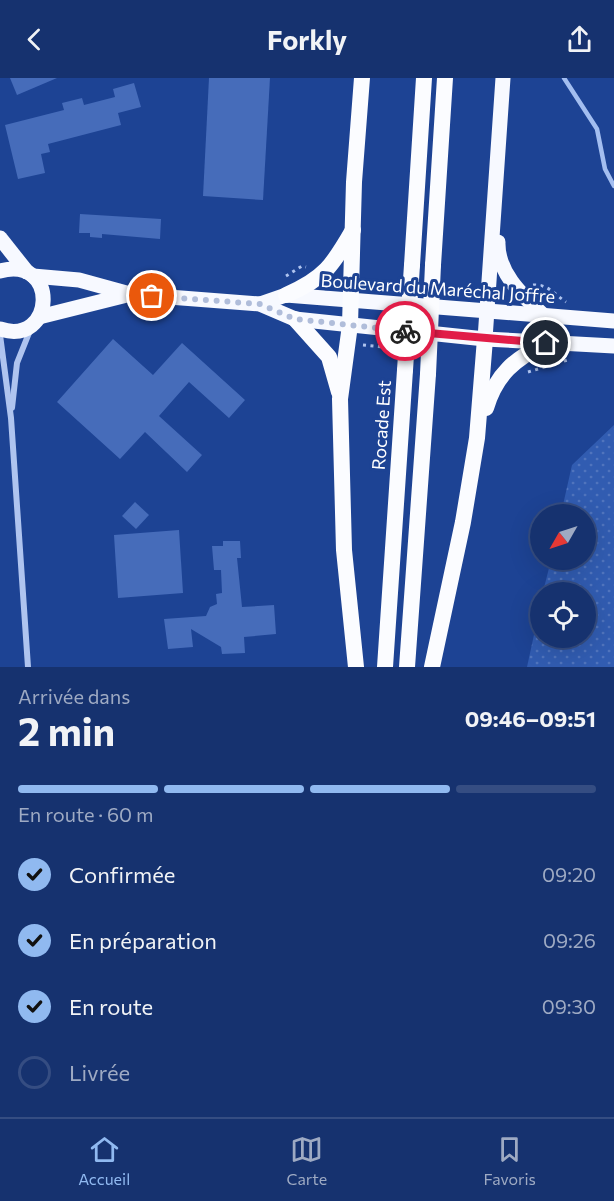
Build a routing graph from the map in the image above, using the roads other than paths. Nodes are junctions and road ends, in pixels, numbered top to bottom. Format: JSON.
{"nodes":[{"id":1,"x":362,"y":78,"type":"edge"},
{"id":2,"x":424,"y":78,"type":"edge"},
{"id":3,"x":445,"y":78,"type":"edge"},
{"id":4,"x":503,"y":78,"type":"edge"},
{"id":5,"x":499,"y":136,"type":"junction"},
{"id":6,"x":353,"y":229,"type":"junction"},
{"id":7,"x":0,"y":238,"type":"edge"},
{"id":8,"x":0,"y":271,"type":"edge"},
{"id":9,"x":30,"y":274,"type":"junction"},
{"id":10,"x":130,"y":294,"type":"junction"},
{"id":11,"x":286,"y":295,"type":"junction"},
{"id":12,"x":351,"y":302,"type":"junction"},
{"id":13,"x":260,"y":304,"type":"junction"},
{"id":14,"x":486,"y":310,"type":"junction"},
{"id":15,"x":544,"y":315,"type":"junction"},
{"id":16,"x":295,"y":319,"type":"junction"},
{"id":17,"x":36,"y":320,"type":"junction"},
{"id":18,"x":614,"y":321,"type":"edge"},
{"id":19,"x":350,"y":325,"type":"junction"},
{"id":20,"x":0,"y":329,"type":"edge"},
{"id":21,"x":0,"y":335,"type":"edge"},
{"id":22,"x":485,"y":339,"type":"junction"},
{"id":23,"x":546,"y":343,"type":"junction"},
{"id":24,"x":614,"y":346,"type":"edge"},
{"id":25,"x":340,"y":399,"type":"junction"},
{"id":26,"x":11,"y":418,"type":"junction"},
{"id":27,"x":477,"y":438,"type":"junction"},
{"id":28,"x":28,"y":667,"type":"edge"},
{"id":29,"x":356,"y":667,"type":"edge"},
{"id":30,"x":385,"y":667,"type":"edge"},
{"id":31,"x":407,"y":667,"type":"edge"},
{"id":32,"x":432,"y":667,"type":"edge"}],
"edges":[{"from":1,"to":6,"type":"highway"},
{"from":2,"to":30,"type":"highway","name":"Rocade Est","bridge":true},
{"from":3,"to":31,"type":"highway","bridge":true},
{"from":4,"to":5,"type":"main road"},
{"from":5,"to":14,"type":"main road"},
{"from":5,"to":15,"type":"main road"},
{"from":6,"to":11,"type":"highway"},
{"from":6,"to":12,"type":"highway"},
{"from":7,"to":9,"type":"main road"},
{"from":8,"to":9,"type":"main road","name":"Boulevard du Maréchal Joffre"},
{"from":9,"to":10,"type":"main road","name":"Boulevard du Maréchal Joffre"},
{"from":9,"to":17,"type":"main road"},
{"from":10,"to":13,"type":"main road","name":"Boulevard du Maréchal Joffre"},
{"from":10,"to":17,"type":"main road","name":"Boulevard du Maréchal Joffre"},
{"from":11,"to":12,"type":"main road","name":"Boulevard du Maréchal Joffre"},
{"from":11,"to":13,"type":"main road","name":"Boulevard du Maréchal Joffre"},
{"from":12,"to":14,"type":"main road","name":"Boulevard du Maréchal Joffre"},
{"from":12,"to":19,"type":"highway"},
{"from":13,"to":16,"type":"main road","name":"Boulevard du Maréchal Joffre"},
{"from":14,"to":15,"type":"main road","name":"Boulevard du Maréchal Joffre"},
{"from":14,"to":22,"type":"main road"},
{"from":15,"to":18,"type":"main road","name":"Boulevard du Maréchal Joffre"},
{"from":16,"to":19,"type":"main road","name":"Boulevard du Maréchal Joffre"},
{"from":16,"to":25,"type":"highway"},
{"from":17,"to":20,"type":"main road","name":"Boulevard du Maréchal Joffre"},
{"from":17,"to":26,"type":"street"},
{"from":19,"to":22,"type":"main road","name":"Boulevard du Maréchal Joffre"},
{"from":19,"to":25,"type":"highway"},
{"from":21,"to":26,"type":"street"},
{"from":22,"to":23,"type":"main road","name":"Boulevard du Maréchal Joffre"},
{"from":22,"to":27,"type":"highway"},
{"from":23,"to":24,"type":"main road","name":"Boulevard du Maréchal Joffre"},
{"from":23,"to":27,"type":"highway"},
{"from":25,"to":29,"type":"highway"},
{"from":26,"to":28,"type":"street"},
{"from":27,"to":32,"type":"highway"}]}
